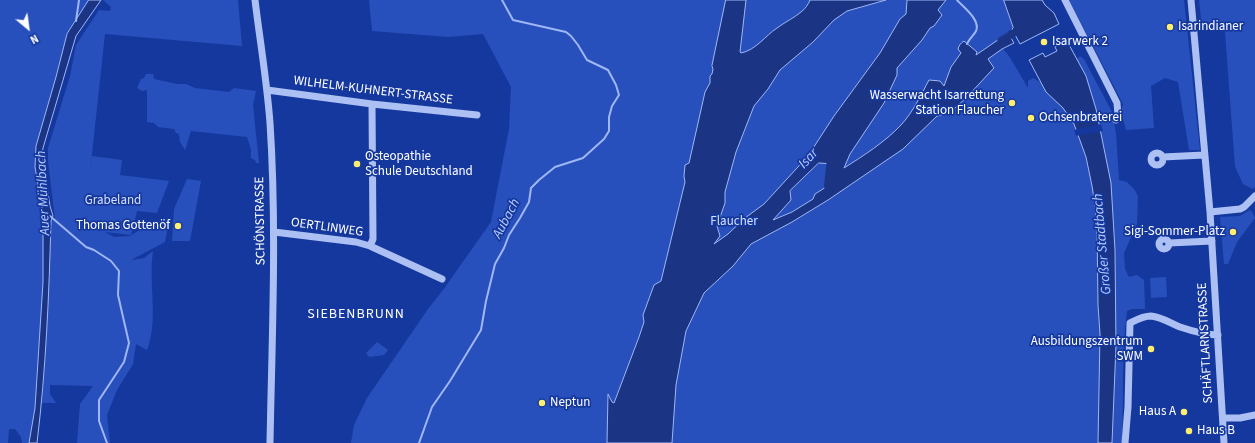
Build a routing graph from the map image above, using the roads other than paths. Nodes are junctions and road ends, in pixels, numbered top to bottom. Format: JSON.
{"nodes":[{"id":1,"x":254,"y":0,"type":"edge"},
{"id":2,"x":1065,"y":0,"type":"edge"},
{"id":3,"x":1191,"y":0,"type":"edge"},
{"id":4,"x":267,"y":90,"type":"junction"},
{"id":5,"x":372,"y":104,"type":"junction"},
{"id":6,"x":477,"y":116,"type":"dead end"},
{"id":7,"x":1116,"y":120,"type":"dead end"},
{"id":8,"x":1204,"y":155,"type":"junction"},
{"id":9,"x":1163,"y":157,"type":"dead end"},
{"id":10,"x":1255,"y":196,"type":"edge"},
{"id":11,"x":1249,"y":203,"type":"junction"},
{"id":12,"x":1255,"y":208,"type":"edge"},
{"id":13,"x":1210,"y":212,"type":"junction"},
{"id":14,"x":274,"y":232,"type":"junction"},
{"id":15,"x":1212,"y":241,"type":"junction"},
{"id":16,"x":1169,"y":244,"type":"dead end"},
{"id":17,"x":370,"y":246,"type":"junction"},
{"id":18,"x":442,"y":279,"type":"dead end"},
{"id":19,"x":1218,"y":335,"type":"junction"},
{"id":20,"x":1255,"y":415,"type":"edge"},
{"id":21,"x":1222,"y":418,"type":"junction"},
{"id":22,"x":270,"y":443,"type":"edge"},
{"id":23,"x":1125,"y":443,"type":"edge"},
{"id":24,"x":1224,"y":443,"type":"edge"}],
"edges":[{"from":1,"to":4,"type":"street","name":"SCHÖNSTRASSE"},
{"from":2,"to":7,"type":"street"},
{"from":3,"to":8,"type":"street","name":"SCHÄFTLARNSTRASSE"},
{"from":4,"to":5,"type":"street","name":"WILHELM-KUHNERT-STRASSE"},
{"from":4,"to":14,"type":"street","name":"SCHÖNSTRASSE"},
{"from":5,"to":6,"type":"street","name":"WILHELM-KUHNERT-STRASSE"},
{"from":5,"to":17,"type":"street"},
{"from":8,"to":9,"type":"street"},
{"from":8,"to":13,"type":"street","name":"SCHÄFTLARNSTRASSE"},
{"from":10,"to":11,"type":"street"},
{"from":11,"to":12,"type":"street"},
{"from":11,"to":13,"type":"street"},
{"from":13,"to":15,"type":"street","name":"SCHÄFTLARNSTRASSE"},
{"from":14,"to":17,"type":"street","name":"OERTLINWEG"},
{"from":14,"to":22,"type":"street","name":"SCHÖNSTRASSE"},
{"from":15,"to":16,"type":"street"},
{"from":15,"to":19,"type":"street","name":"SCHÄFTLARNSTRASSE"},
{"from":17,"to":18,"type":"street","name":"OERTLINWEG"},
{"from":19,"to":21,"type":"street","name":"SCHÄFTLARNSTRASSE"},
{"from":19,"to":23,"type":"street"},
{"from":20,"to":21,"type":"street"},
{"from":21,"to":24,"type":"street","name":"SCHÄFTLARNSTRASSE"}]}
